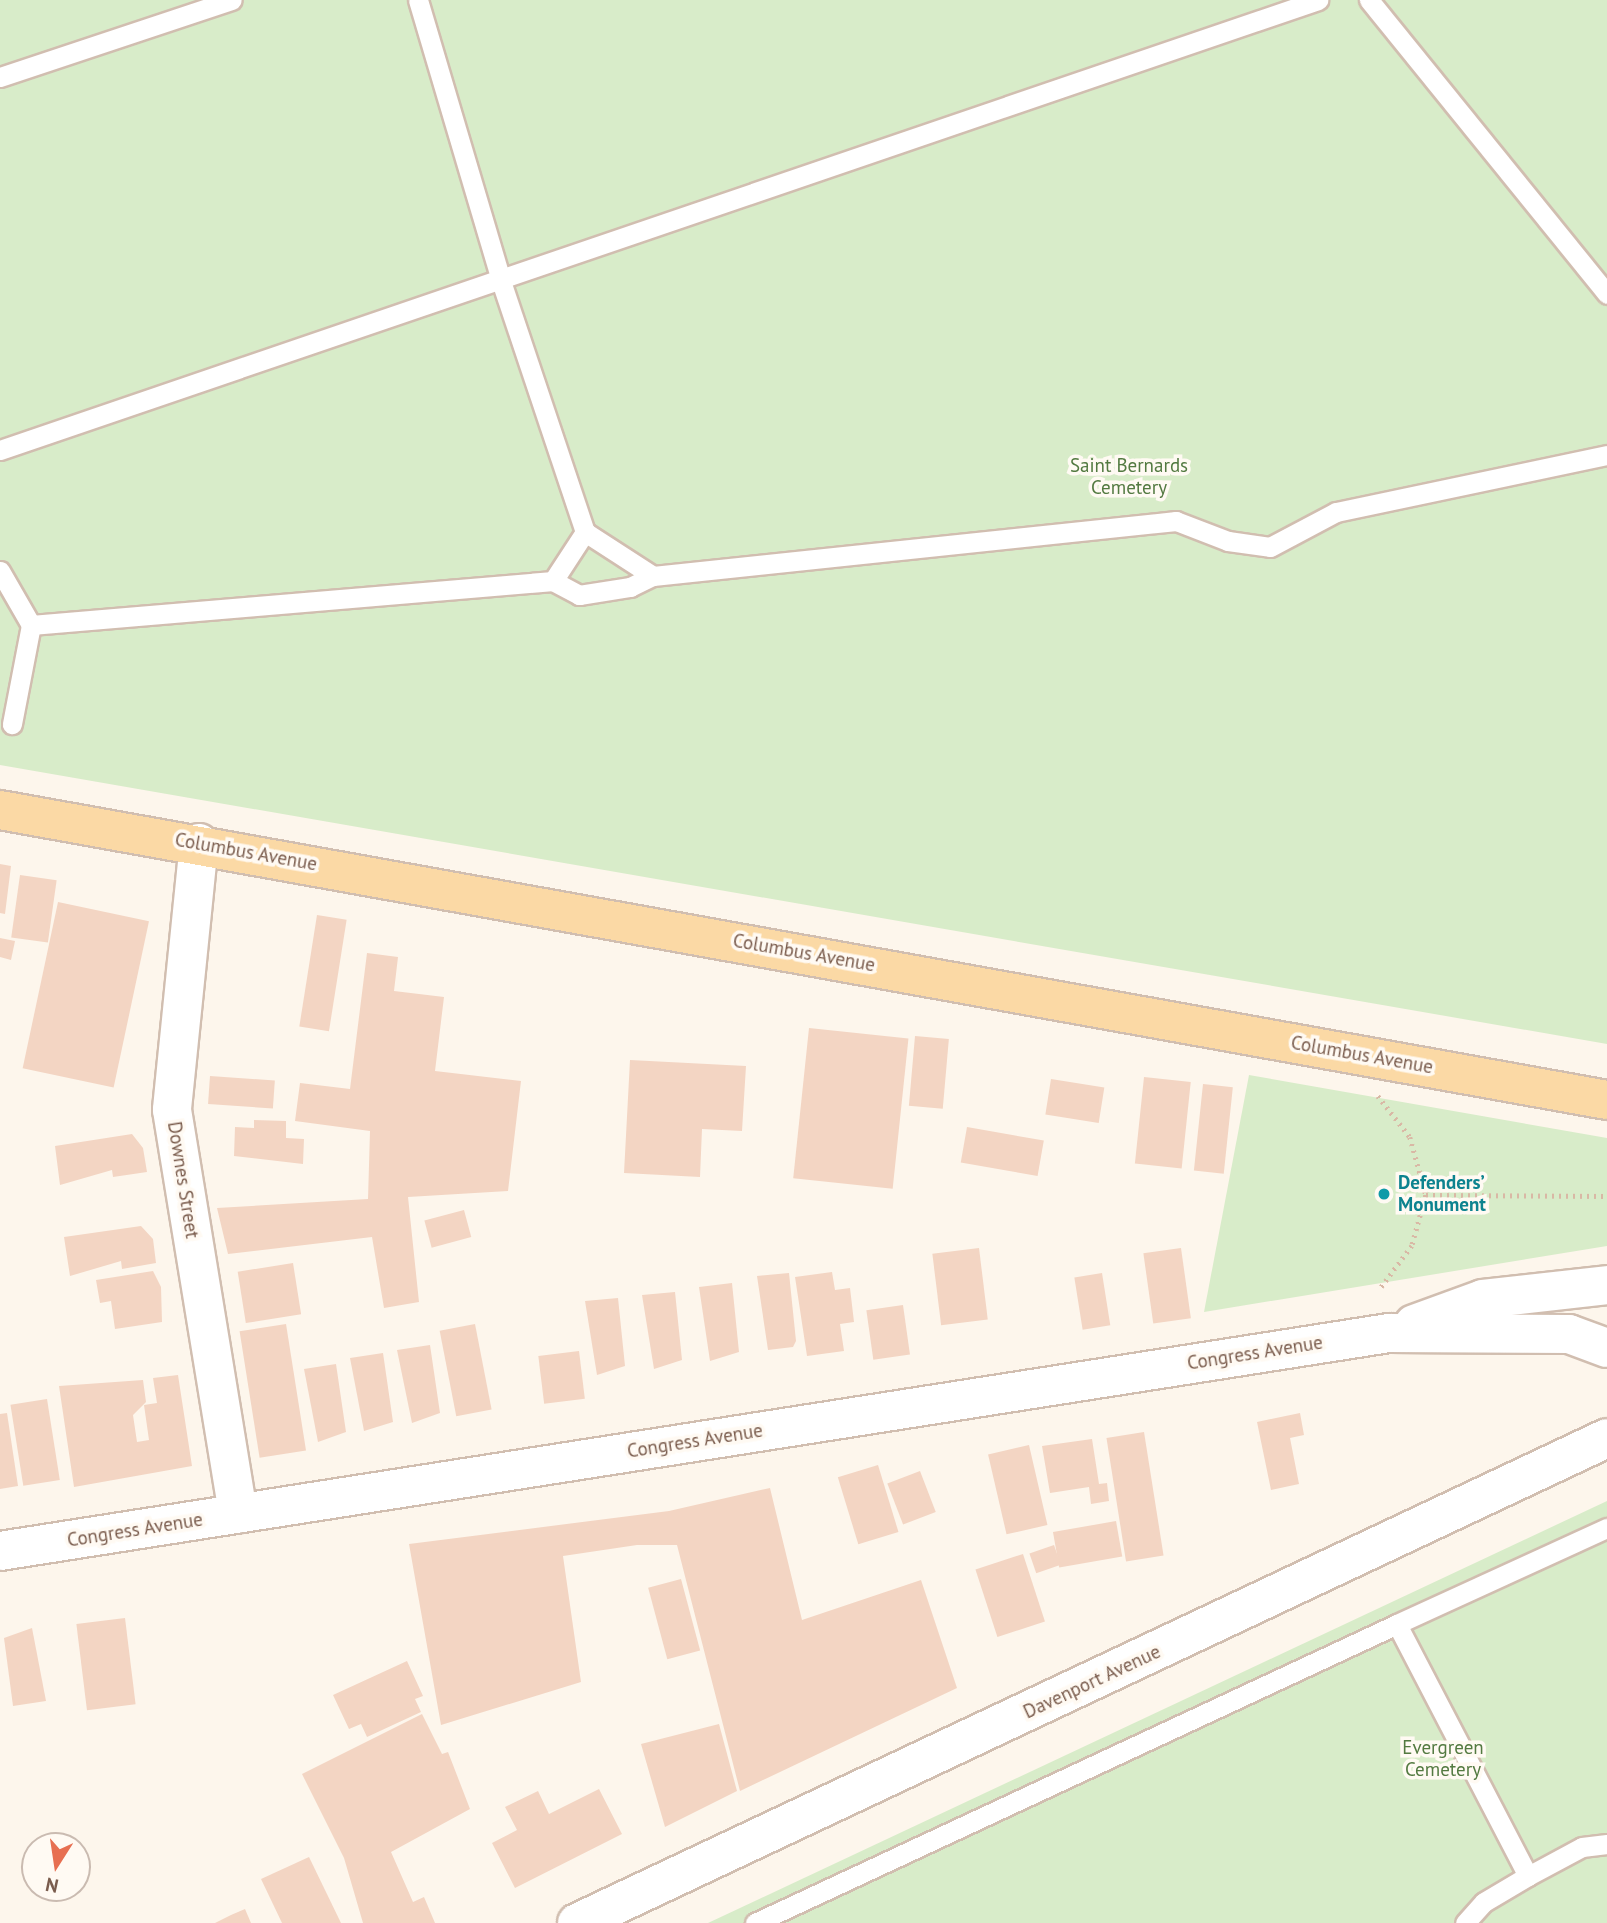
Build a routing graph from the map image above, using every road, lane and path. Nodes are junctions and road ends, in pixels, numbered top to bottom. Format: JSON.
{"nodes":[{"id":1,"x":232,"y":0,"type":"edge"},
{"id":2,"x":418,"y":0,"type":"edge"},
{"id":3,"x":1318,"y":0,"type":"edge"},
{"id":4,"x":1368,"y":0,"type":"edge"},
{"id":5,"x":0,"y":77,"type":"edge"},
{"id":6,"x":501,"y":281,"type":"junction"},
{"id":7,"x":1607,"y":294,"type":"edge"},
{"id":8,"x":0,"y":450,"type":"edge"},
{"id":9,"x":1607,"y":455,"type":"edge"},
{"id":10,"x":585,"y":532,"type":"junction"},
{"id":11,"x":0,"y":571,"type":"edge"},
{"id":12,"x":653,"y":576,"type":"junction"},
{"id":13,"x":553,"y":581,"type":"junction"},
{"id":14,"x":31,"y":625,"type":"junction"},
{"id":15,"x":12,"y":724,"type":"dead end"},
{"id":16,"x":0,"y":810,"type":"edge"},
{"id":17,"x":198,"y":843,"type":"junction"},
{"id":18,"x":1377,"y":1094,"type":"dead end"},
{"id":19,"x":1607,"y":1100,"type":"edge"},
{"id":20,"x":1426,"y":1195,"type":"junction"},
{"id":21,"x":1607,"y":1196,"type":"edge"},
{"id":22,"x":1607,"y":1285,"type":"edge"},
{"id":23,"x":1380,"y":1289,"type":"dead end"},
{"id":24,"x":1389,"y":1333,"type":"junction"},
{"id":25,"x":1607,"y":1348,"type":"edge"},
{"id":26,"x":1607,"y":1438,"type":"edge"},
{"id":27,"x":238,"y":1514,"type":"junction"},
{"id":28,"x":1607,"y":1528,"type":"edge"},
{"id":29,"x":0,"y":1552,"type":"edge"},
{"id":30,"x":1397,"y":1625,"type":"junction"},
{"id":31,"x":1607,"y":1844,"type":"edge"},
{"id":32,"x":1528,"y":1876,"type":"junction"},
{"id":33,"x":577,"y":1923,"type":"edge"},
{"id":34,"x":755,"y":1923,"type":"edge"},
{"id":35,"x":1465,"y":1923,"type":"edge"}],
"edges":[{"from":1,"to":5,"type":"lane"},
{"from":2,"to":6,"type":"lane"},
{"from":3,"to":6,"type":"lane"},
{"from":4,"to":7,"type":"lane"},
{"from":6,"to":8,"type":"lane"},
{"from":6,"to":10,"type":"lane"},
{"from":9,"to":12,"type":"lane"},
{"from":10,"to":12,"type":"lane"},
{"from":10,"to":13,"type":"lane"},
{"from":11,"to":14,"type":"lane"},
{"from":12,"to":13,"type":"lane"},
{"from":13,"to":14,"type":"lane"},
{"from":14,"to":15,"type":"lane"},
{"from":16,"to":17,"type":"main road","name":"Columbus Avenue"},
{"from":17,"to":19,"type":"main road","name":"Columbus Avenue"},
{"from":17,"to":27,"type":"main road","name":"Downes Street"},
{"from":18,"to":20,"type":"path"},
{"from":20,"to":21,"type":"path"},
{"from":20,"to":23,"type":"path"},
{"from":22,"to":24,"type":"main road","name":"Congress Avenue"},
{"from":24,"to":25,"type":"main road","name":"Congress Avenue"},
{"from":24,"to":27,"type":"main road","name":"Congress Avenue"},
{"from":26,"to":33,"type":"main road","name":"Davenport Avenue"},
{"from":27,"to":29,"type":"main road","name":"Congress Avenue"},
{"from":28,"to":30,"type":"lane"},
{"from":30,"to":32,"type":"lane"},
{"from":30,"to":34,"type":"lane"},
{"from":31,"to":32,"type":"lane"},
{"from":32,"to":35,"type":"lane"}]}
